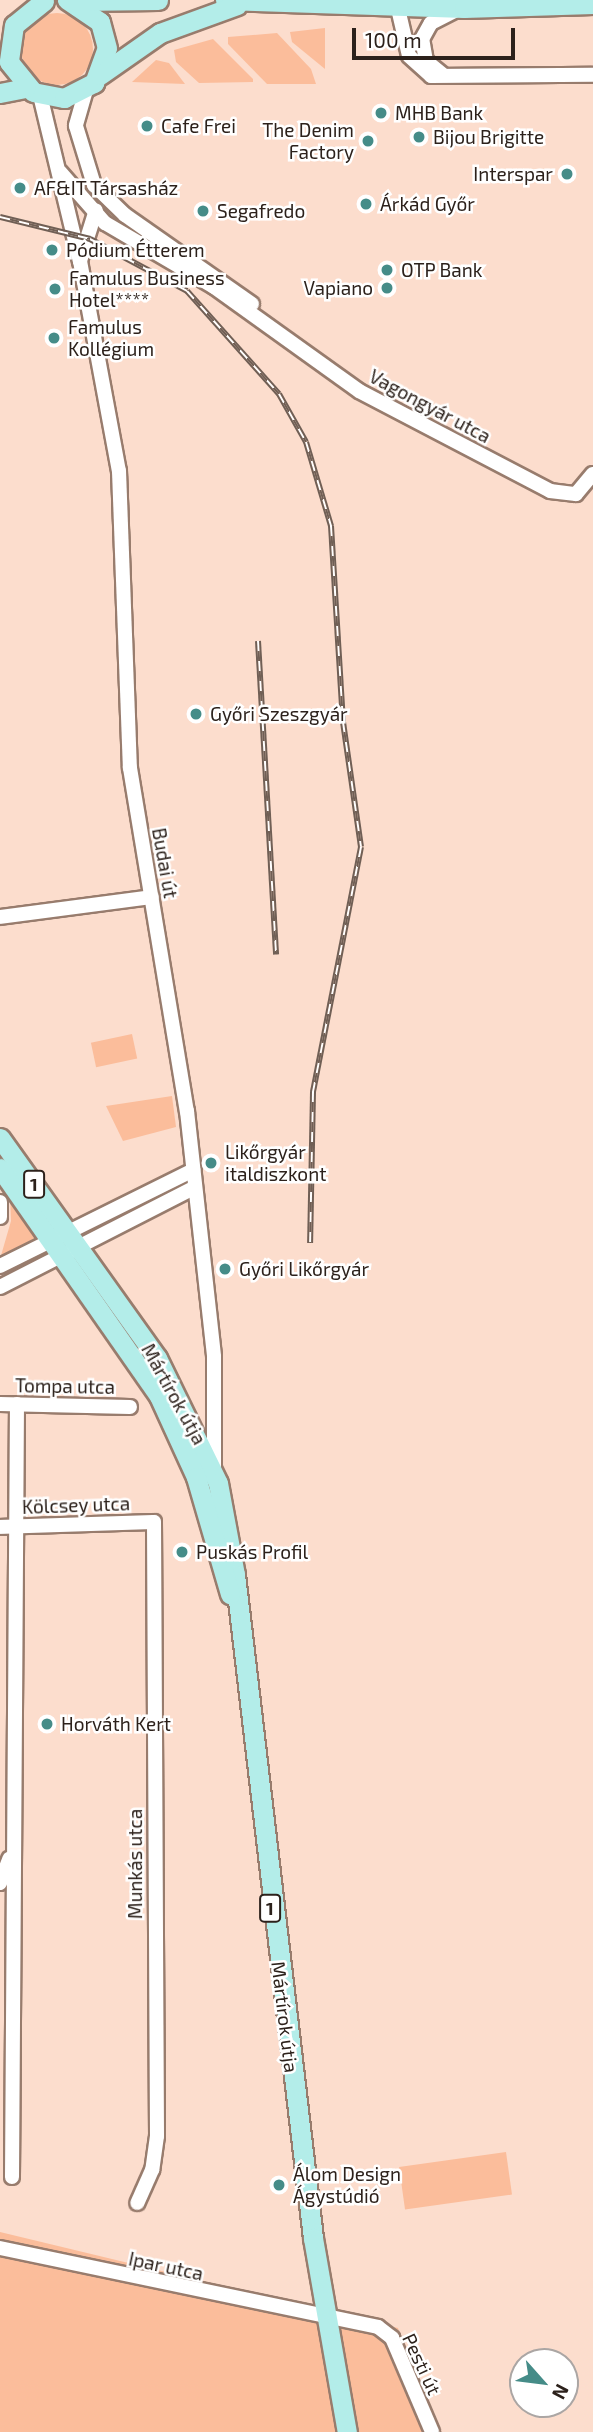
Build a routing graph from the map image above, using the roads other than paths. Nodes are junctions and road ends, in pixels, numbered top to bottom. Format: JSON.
{"nodes":[{"id":1,"x":29,"y":0,"type":"edge"},
{"id":2,"x":50,"y":0,"type":"edge"},
{"id":3,"x":68,"y":0,"type":"edge"},
{"id":4,"x":158,"y":0,"type":"edge"},
{"id":5,"x":44,"y":1,"type":"edge"},
{"id":6,"x":231,"y":2,"type":"edge"},
{"id":7,"x":396,"y":2,"type":"edge"},
{"id":8,"x":593,"y":4,"type":"edge"},
{"id":9,"x":464,"y":8,"type":"junction"},
{"id":10,"x":0,"y":13,"type":"edge"},
{"id":11,"x":6,"y":42,"type":"edge"},
{"id":12,"x":100,"y":75,"type":"junction"},
{"id":13,"x":593,"y":75,"type":"edge"},
{"id":14,"x":464,"y":79,"type":"junction"},
{"id":15,"x":86,"y":90,"type":"junction"},
{"id":16,"x":33,"y":92,"type":"junction"},
{"id":17,"x":0,"y":93,"type":"edge"},
{"id":18,"x":55,"y":165,"type":"junction"},
{"id":19,"x":94,"y":185,"type":"junction"},
{"id":20,"x":95,"y":214,"type":"junction"},
{"id":21,"x":125,"y":215,"type":"junction"},
{"id":22,"x":118,"y":229,"type":"junction"},
{"id":23,"x":71,"y":233,"type":"junction"},
{"id":24,"x":93,"y":236,"type":"junction"},
{"id":25,"x":80,"y":261,"type":"junction"},
{"id":26,"x":286,"y":336,"type":"junction"},
{"id":27,"x":593,"y":474,"type":"edge"},
{"id":28,"x":152,"y":897,"type":"junction"},
{"id":29,"x":0,"y":917,"type":"edge"},
{"id":30,"x":0,"y":1138,"type":"edge"},
{"id":31,"x":0,"y":1168,"type":"edge"},
{"id":32,"x":193,"y":1170,"type":"junction"},
{"id":33,"x":195,"y":1188,"type":"junction"},
{"id":34,"x":0,"y":1202,"type":"edge"},
{"id":35,"x":0,"y":1217,"type":"edge"},
{"id":36,"x":65,"y":1241,"type":"junction"},
{"id":37,"x":0,"y":1266,"type":"edge"},
{"id":38,"x":0,"y":1287,"type":"edge"},
{"id":39,"x":0,"y":1404,"type":"edge"},
{"id":40,"x":17,"y":1404,"type":"junction"},
{"id":41,"x":130,"y":1407,"type":"dead end"},
{"id":42,"x":214,"y":1473,"type":"junction"},
{"id":43,"x":154,"y":1522,"type":"joint"},
{"id":44,"x":20,"y":1524,"type":"junction"},
{"id":45,"x":0,"y":1527,"type":"edge"},
{"id":46,"x":234,"y":1601,"type":"junction"},
{"id":47,"x":6,"y":1736,"type":"edge"},
{"id":48,"x":13,"y":1847,"type":"junction"},
{"id":49,"x":0,"y":1883,"type":"edge"},
{"id":50,"x":12,"y":2177,"type":"dead end"},
{"id":51,"x":137,"y":2203,"type":"dead end"},
{"id":52,"x":0,"y":2248,"type":"edge"},
{"id":53,"x":325,"y":2317,"type":"junction"},
{"id":54,"x":347,"y":2432,"type":"edge"},
{"id":55,"x":432,"y":2432,"type":"edge"}],
"edges":[{"from":1,"to":5,"type":"main road"},
{"from":2,"to":5,"type":"main road"},
{"from":3,"to":4,"type":"main road"},
{"from":3,"to":12,"type":"main road"},
{"from":5,"to":11,"type":"main road"},
{"from":6,"to":7,"type":"main road"},
{"from":6,"to":12,"type":"main road"},
{"from":7,"to":9,"type":"main road"},
{"from":7,"to":14,"type":"street"},
{"from":8,"to":9,"type":"main road"},
{"from":9,"to":14,"type":"street"},
{"from":10,"to":11,"type":"main road"},
{"from":11,"to":16,"type":"main road"},
{"from":12,"to":15,"type":"main road"},
{"from":13,"to":14,"type":"street"},
{"from":15,"to":16,"type":"main road"},
{"from":15,"to":19,"type":"street"},
{"from":16,"to":17,"type":"main road"},
{"from":16,"to":18,"type":"street","name":"Budai út"},
{"from":18,"to":20,"type":"street","name":"Budai út"},
{"from":18,"to":23,"type":"street","name":"Budai út"},
{"from":19,"to":20,"type":"street"},
{"from":19,"to":21,"type":"street","name":"Vagongyár utca"},
{"from":20,"to":21,"type":"street"},
{"from":20,"to":22,"type":"street","name":"Vagongyár utca"},
{"from":20,"to":23,"type":"street"},
{"from":20,"to":24,"type":"street"},
{"from":21,"to":26,"type":"street","name":"Vagongyár utca"},
{"from":22,"to":24,"type":"street"},
{"from":22,"to":26,"type":"street","name":"Vagongyár utca"},
{"from":23,"to":25,"type":"street","name":"Budai út"},
{"from":24,"to":25,"type":"street"},
{"from":25,"to":28,"type":"street","name":"Budai út"},
{"from":26,"to":27,"type":"street","name":"Vagongyár utca"},
{"from":28,"to":29,"type":"street"},
{"from":28,"to":32,"type":"street","name":"Budai út"},
{"from":30,"to":36,"type":"main road","number":"1"},
{"from":31,"to":36,"type":"main road","number":"1"},
{"from":32,"to":33,"type":"street","name":"Budai út"},
{"from":32,"to":36,"type":"street"},
{"from":33,"to":36,"type":"street"},
{"from":33,"to":42,"type":"street","name":"Budai út"},
{"from":34,"to":35,"type":"street"},
{"from":36,"to":37,"type":"street"},
{"from":36,"to":38,"type":"street"},
{"from":36,"to":42,"type":"main road","name":"Mártírok útja","number":"1"},
{"from":36,"to":46,"type":"main road","name":"Mártírok útja","number":"1"},
{"from":39,"to":40,"type":"street","name":"Tompa utca"},
{"from":40,"to":41,"type":"street","name":"Tompa utca"},
{"from":40,"to":44,"type":"street"},
{"from":42,"to":46,"type":"main road","name":"Mártírok útja","number":"1"},
{"from":43,"to":44,"type":"street","name":"Kölcsey utca"},
{"from":43,"to":51,"type":"street","name":"Munkás utca"},
{"from":44,"to":45,"type":"street","name":"Kölcsey utca"},
{"from":44,"to":47,"type":"street"},
{"from":46,"to":53,"type":"main road","name":"Mártírok útja","number":"1"},
{"from":47,"to":48,"type":"street"},
{"from":48,"to":49,"type":"street"},
{"from":48,"to":50,"type":"street"},
{"from":52,"to":53,"type":"street","name":"Ipar utca"},
{"from":53,"to":54,"type":"main road","name":"Mártírok útja","number":"1"},
{"from":53,"to":55,"type":"street","name":"Pesti út"}]}
